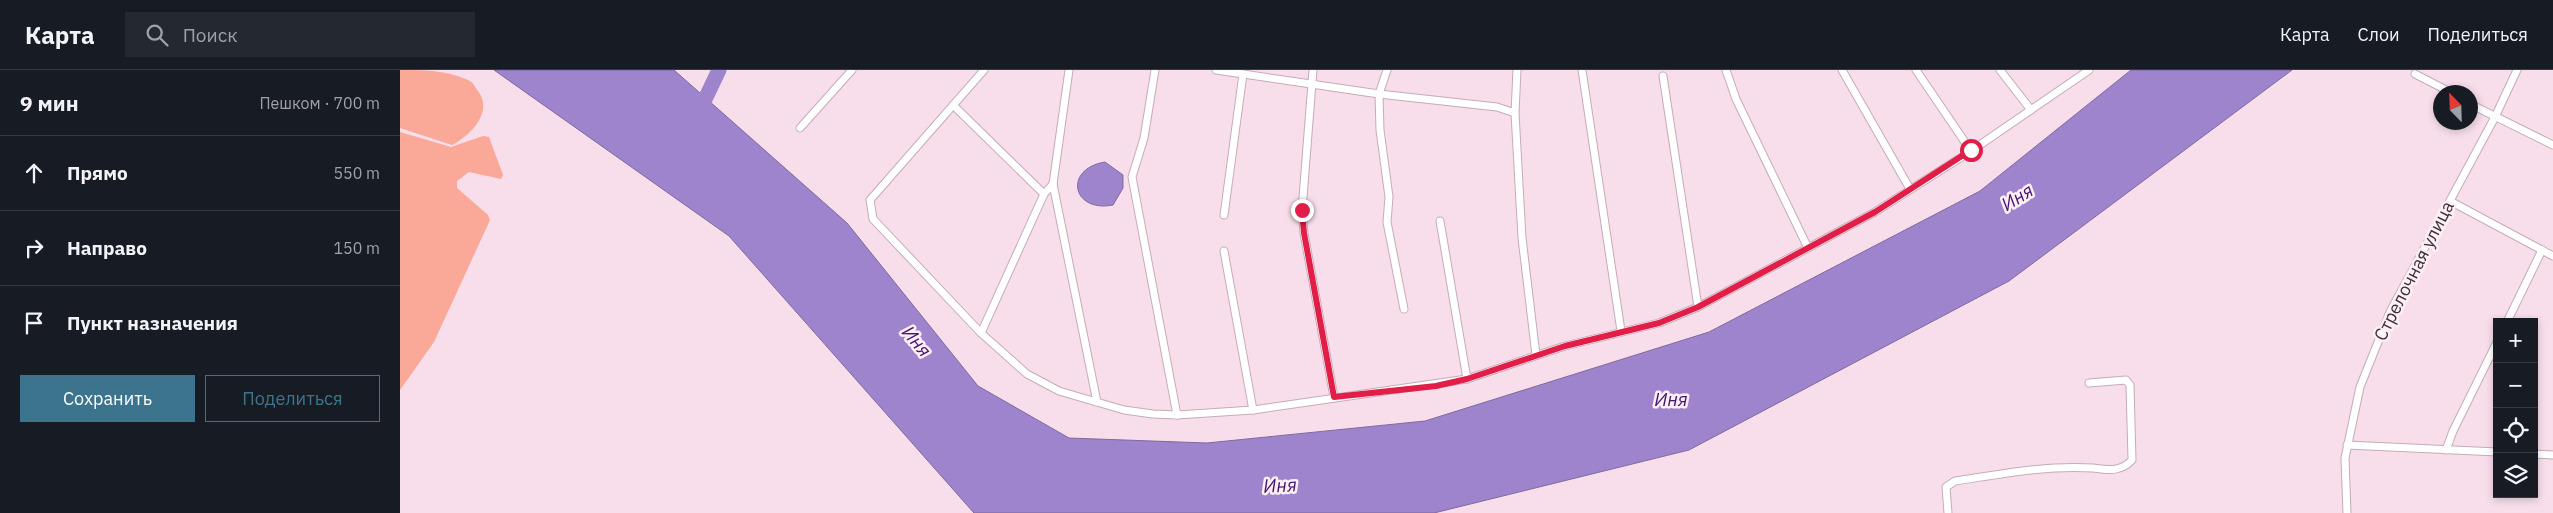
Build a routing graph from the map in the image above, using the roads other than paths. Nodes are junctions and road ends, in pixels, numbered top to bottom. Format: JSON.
{"nodes":[{"id":1,"x":852,"y":70,"type":"edge"},
{"id":2,"x":984,"y":70,"type":"edge"},
{"id":3,"x":1069,"y":70,"type":"edge"},
{"id":4,"x":1155,"y":70,"type":"edge"},
{"id":5,"x":1216,"y":70,"type":"edge"},
{"id":6,"x":1313,"y":70,"type":"edge"},
{"id":7,"x":1387,"y":70,"type":"edge"},
{"id":8,"x":1516,"y":70,"type":"edge"},
{"id":9,"x":1582,"y":70,"type":"edge"},
{"id":10,"x":1726,"y":70,"type":"edge"},
{"id":11,"x":1842,"y":70,"type":"edge"},
{"id":12,"x":1916,"y":70,"type":"edge"},
{"id":13,"x":2000,"y":70,"type":"edge"},
{"id":14,"x":2089,"y":70,"type":"edge"},
{"id":15,"x":2517,"y":70,"type":"edge"},
{"id":16,"x":1243,"y":74,"type":"junction"},
{"id":17,"x":2415,"y":74,"type":"dead end"},
{"id":18,"x":1662,"y":76,"type":"dead end"},
{"id":19,"x":1311,"y":84,"type":"junction"},
{"id":20,"x":2436,"y":85,"type":"edge"},
{"id":21,"x":1379,"y":94,"type":"junction"},
{"id":22,"x":953,"y":105,"type":"junction"},
{"id":23,"x":2478,"y":108,"type":"edge"},
{"id":24,"x":2031,"y":110,"type":"junction"},
{"id":25,"x":1515,"y":114,"type":"junction"},
{"id":26,"x":2495,"y":117,"type":"junction"},
{"id":27,"x":800,"y":128,"type":"dead end"},
{"id":28,"x":2553,"y":145,"type":"edge"},
{"id":29,"x":1971,"y":150,"type":"junction"},
{"id":30,"x":1053,"y":184,"type":"junction"},
{"id":31,"x":1910,"y":189,"type":"junction"},
{"id":32,"x":1044,"y":194,"type":"junction"},
{"id":33,"x":2450,"y":201,"type":"junction"},
{"id":34,"x":1224,"y":215,"type":"dead end"},
{"id":35,"x":1440,"y":221,"type":"dead end"},
{"id":36,"x":1808,"y":248,"type":"junction"},
{"id":37,"x":2542,"y":250,"type":"junction"},
{"id":38,"x":1224,"y":251,"type":"dead end"},
{"id":39,"x":2553,"y":256,"type":"edge"},
{"id":40,"x":1698,"y":307,"type":"junction"},
{"id":41,"x":1404,"y":309,"type":"dead end"},
{"id":42,"x":2508,"y":318,"type":"edge"},
{"id":43,"x":1621,"y":331,"type":"junction"},
{"id":44,"x":981,"y":333,"type":"junction"},
{"id":45,"x":2493,"y":350,"type":"edge"},
{"id":46,"x":1536,"y":355,"type":"junction"},
{"id":47,"x":1467,"y":379,"type":"junction"},
{"id":48,"x":2089,"y":383,"type":"dead end"},
{"id":49,"x":1334,"y":397,"type":"junction"},
{"id":50,"x":1097,"y":402,"type":"junction"},
{"id":51,"x":1253,"y":410,"type":"junction"},
{"id":52,"x":1177,"y":415,"type":"junction"},
{"id":53,"x":2347,"y":445,"type":"junction"},
{"id":54,"x":2446,"y":450,"type":"junction"},
{"id":55,"x":2493,"y":452,"type":"edge"},
{"id":56,"x":2538,"y":454,"type":"edge"},
{"id":57,"x":2553,"y":455,"type":"edge"},
{"id":58,"x":1948,"y":513,"type":"edge"},
{"id":59,"x":2347,"y":513,"type":"edge"}],
"edges":[{"from":1,"to":27,"type":"street"},
{"from":2,"to":22,"type":"street"},
{"from":3,"to":30,"type":"street"},
{"from":4,"to":52,"type":"street"},
{"from":5,"to":16,"type":"street"},
{"from":6,"to":19,"type":"street"},
{"from":7,"to":21,"type":"street"},
{"from":8,"to":25,"type":"street"},
{"from":9,"to":43,"type":"street"},
{"from":10,"to":36,"type":"street"},
{"from":11,"to":31,"type":"street"},
{"from":12,"to":29,"type":"street"},
{"from":13,"to":24,"type":"street"},
{"from":14,"to":24,"type":"street"},
{"from":15,"to":26,"type":"street","name":"Стрелочная улица"},
{"from":16,"to":19,"type":"street"},
{"from":16,"to":34,"type":"street"},
{"from":17,"to":20,"type":"street"},
{"from":18,"to":40,"type":"street"},
{"from":19,"to":21,"type":"street"},
{"from":19,"to":49,"type":"street"},
{"from":21,"to":25,"type":"street"},
{"from":21,"to":41,"type":"street"},
{"from":22,"to":32,"type":"street"},
{"from":22,"to":44,"type":"street"},
{"from":23,"to":26,"type":"street"},
{"from":24,"to":29,"type":"street"},
{"from":25,"to":46,"type":"street"},
{"from":26,"to":28,"type":"street"},
{"from":26,"to":33,"type":"street","name":"Стрелочная улица"},
{"from":29,"to":31,"type":"street"},
{"from":30,"to":32,"type":"street"},
{"from":30,"to":50,"type":"street"},
{"from":31,"to":36,"type":"street"},
{"from":32,"to":44,"type":"street"},
{"from":33,"to":37,"type":"street"},
{"from":33,"to":53,"type":"street","name":"Стрелочная улица"},
{"from":35,"to":47,"type":"street"},
{"from":36,"to":40,"type":"street"},
{"from":37,"to":39,"type":"street"},
{"from":37,"to":42,"type":"street"},
{"from":38,"to":51,"type":"street"},
{"from":40,"to":43,"type":"street"},
{"from":43,"to":46,"type":"street"},
{"from":44,"to":50,"type":"street"},
{"from":45,"to":54,"type":"street"},
{"from":46,"to":47,"type":"street"},
{"from":47,"to":49,"type":"street"},
{"from":48,"to":58,"type":"street"},
{"from":49,"to":51,"type":"street"},
{"from":50,"to":52,"type":"street"},
{"from":51,"to":52,"type":"street"},
{"from":53,"to":54,"type":"street"},
{"from":53,"to":59,"type":"street","name":"Стрелочная улица"},
{"from":54,"to":55,"type":"street"},
{"from":56,"to":57,"type":"street"}]}
